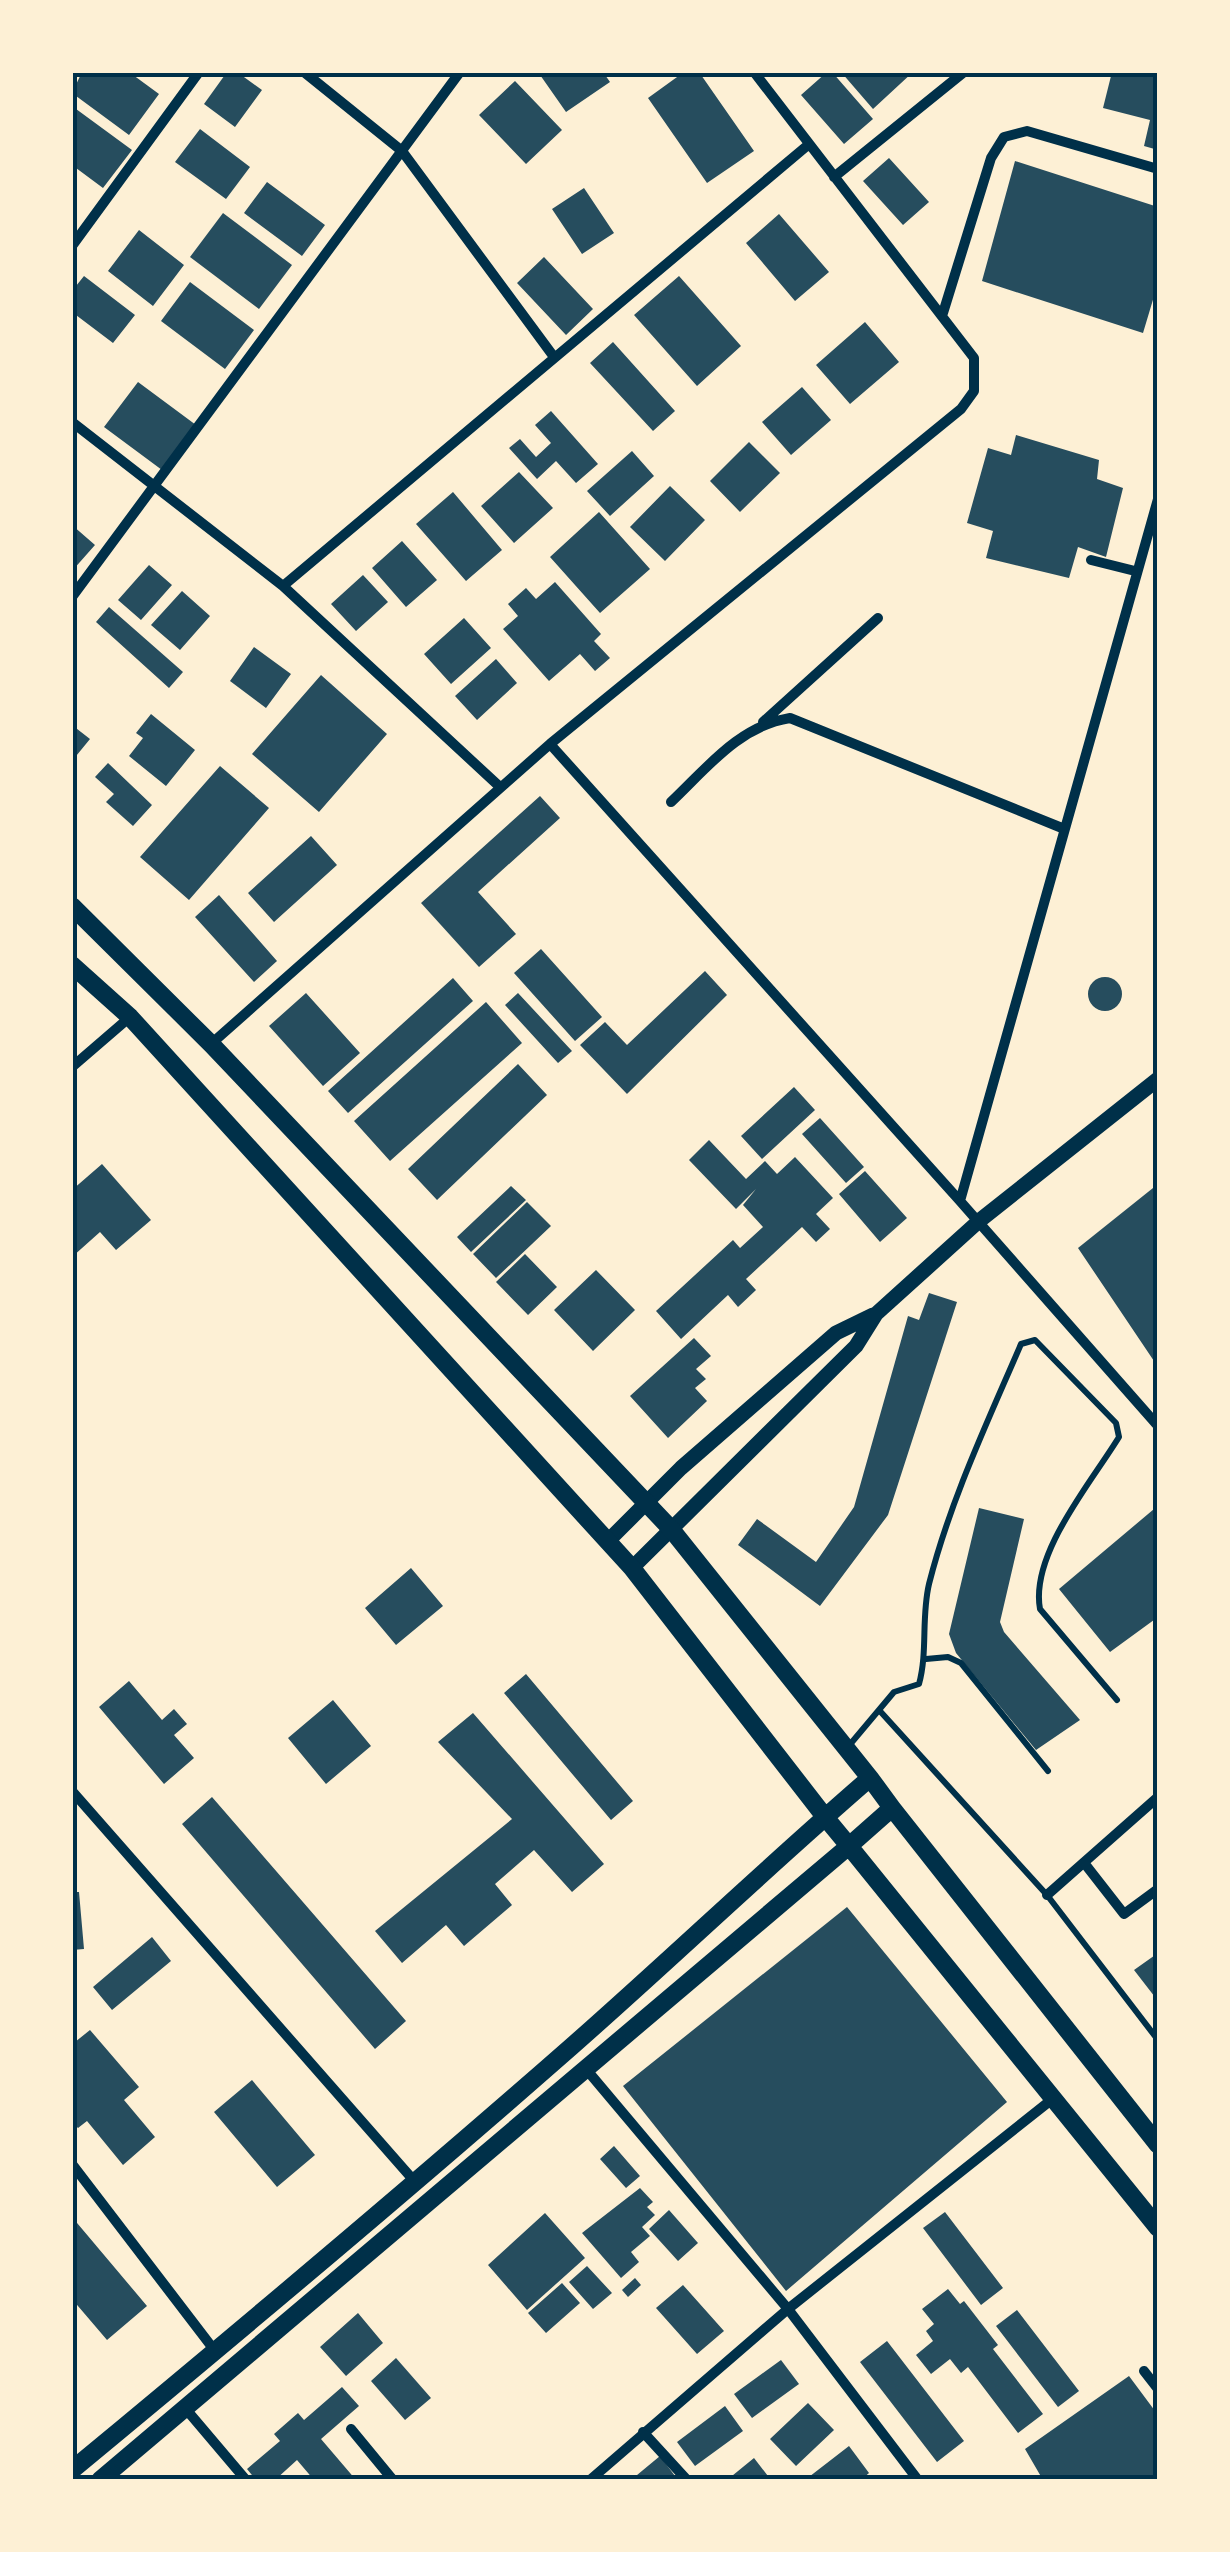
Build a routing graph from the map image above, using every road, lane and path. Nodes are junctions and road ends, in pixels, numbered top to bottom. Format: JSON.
{"nodes":[{"id":1,"x":199,"y":72,"type":"edge"},
{"id":2,"x":304,"y":72,"type":"edge"},
{"id":3,"x":460,"y":72,"type":"edge"},
{"id":4,"x":754,"y":72,"type":"edge"},
{"id":5,"x":964,"y":72,"type":"edge"},
{"id":6,"x":808,"y":145,"type":"junction"},
{"id":7,"x":402,"y":151,"type":"junction"},
{"id":8,"x":1158,"y":169,"type":"edge"},
{"id":9,"x":834,"y":178,"type":"junction"},
{"id":10,"x":72,"y":246,"type":"edge"},
{"id":11,"x":943,"y":313,"type":"junction"},
{"id":12,"x":554,"y":357,"type":"junction"},
{"id":13,"x":72,"y":422,"type":"edge"},
{"id":14,"x":157,"y":487,"type":"junction"},
{"id":15,"x":1158,"y":499,"type":"edge"},
{"id":16,"x":1091,"y":560,"type":"dead end"},
{"id":17,"x":1136,"y":571,"type":"junction"},
{"id":18,"x":283,"y":586,"type":"junction"},
{"id":19,"x":72,"y":598,"type":"edge"},
{"id":20,"x":878,"y":618,"type":"dead end"},
{"id":21,"x":762,"y":722,"type":"junction"},
{"id":22,"x":550,"y":744,"type":"junction"},
{"id":23,"x":500,"y":787,"type":"junction"},
{"id":24,"x":671,"y":802,"type":"dead end"},
{"id":25,"x":1062,"y":828,"type":"junction"},
{"id":26,"x":72,"y":906,"type":"edge"},
{"id":27,"x":72,"y":965,"type":"edge"},
{"id":28,"x":130,"y":1018,"type":"junction"},
{"id":29,"x":212,"y":1044,"type":"junction"},
{"id":30,"x":72,"y":1067,"type":"edge"},
{"id":31,"x":1158,"y":1079,"type":"edge"},
{"id":32,"x":960,"y":1201,"type":"junction"},
{"id":33,"x":978,"y":1222,"type":"junction"},
{"id":34,"x":876,"y":1314,"type":"junction"},
{"id":35,"x":1158,"y":1426,"type":"edge"},
{"id":36,"x":645,"y":1503,"type":"junction"},
{"id":37,"x":671,"y":1529,"type":"junction"},
{"id":38,"x":607,"y":1542,"type":"junction"},
{"id":39,"x":632,"y":1568,"type":"junction"},
{"id":40,"x":926,"y":1658,"type":"junction"},
{"id":41,"x":1117,"y":1700,"type":"dead end"},
{"id":42,"x":880,"y":1710,"type":"junction"},
{"id":43,"x":846,"y":1748,"type":"junction"},
{"id":44,"x":1048,"y":1770,"type":"dead end"},
{"id":45,"x":870,"y":1778,"type":"junction"},
{"id":46,"x":72,"y":1791,"type":"edge"},
{"id":47,"x":1158,"y":1797,"type":"edge"},
{"id":48,"x":892,"y":1808,"type":"junction"},
{"id":49,"x":825,"y":1816,"type":"junction"},
{"id":50,"x":849,"y":1846,"type":"junction"},
{"id":51,"x":1085,"y":1864,"type":"junction"},
{"id":52,"x":1158,"y":1888,"type":"edge"},
{"id":53,"x":1047,"y":1895,"type":"junction"},
{"id":54,"x":1158,"y":2040,"type":"edge"},
{"id":55,"x":586,"y":2069,"type":"junction"},
{"id":56,"x":1055,"y":2097,"type":"junction"},
{"id":57,"x":1158,"y":2145,"type":"edge"},
{"id":58,"x":72,"y":2164,"type":"edge"},
{"id":59,"x":416,"y":2183,"type":"junction"},
{"id":60,"x":1158,"y":2228,"type":"edge"},
{"id":61,"x":788,"y":2309,"type":"junction"},
{"id":62,"x":216,"y":2351,"type":"junction"},
{"id":63,"x":1144,"y":2371,"type":"dead end"},
{"id":64,"x":1158,"y":2390,"type":"edge"},
{"id":65,"x":185,"y":2408,"type":"junction"},
{"id":66,"x":351,"y":2430,"type":"dead end"},
{"id":67,"x":643,"y":2432,"type":"junction"},
{"id":68,"x":72,"y":2470,"type":"edge"},
{"id":69,"x":100,"y":2480,"type":"edge"},
{"id":70,"x":246,"y":2480,"type":"edge"},
{"id":71,"x":393,"y":2480,"type":"edge"},
{"id":72,"x":590,"y":2480,"type":"edge"},
{"id":73,"x":687,"y":2480,"type":"edge"},
{"id":74,"x":918,"y":2480,"type":"edge"}],
"edges":[{"from":1,"to":10,"type":"street"},
{"from":2,"to":7,"type":"street"},
{"from":3,"to":7,"type":"street"},
{"from":4,"to":6,"type":"street"},
{"from":5,"to":9,"type":"street"},
{"from":6,"to":9,"type":"street"},
{"from":6,"to":12,"type":"street"},
{"from":7,"to":12,"type":"street"},
{"from":7,"to":14,"type":"street"},
{"from":8,"to":11,"type":"street"},
{"from":9,"to":11,"type":"street"},
{"from":11,"to":22,"type":"street"},
{"from":12,"to":18,"type":"street"},
{"from":13,"to":14,"type":"street"},
{"from":14,"to":18,"type":"street"},
{"from":14,"to":19,"type":"street"},
{"from":15,"to":17,"type":"street"},
{"from":16,"to":17,"type":"street"},
{"from":17,"to":25,"type":"street"},
{"from":18,"to":23,"type":"street"},
{"from":20,"to":21,"type":"street"},
{"from":21,"to":24,"type":"street"},
{"from":21,"to":25,"type":"street"},
{"from":22,"to":23,"type":"street"},
{"from":22,"to":32,"type":"street"},
{"from":23,"to":29,"type":"street"},
{"from":25,"to":32,"type":"street"},
{"from":26,"to":29,"type":"main road"},
{"from":27,"to":28,"type":"main road"},
{"from":28,"to":30,"type":"street"},
{"from":28,"to":38,"type":"main road"},
{"from":29,"to":36,"type":"main road"},
{"from":31,"to":33,"type":"street"},
{"from":32,"to":33,"type":"street"},
{"from":33,"to":34,"type":"street"},
{"from":33,"to":35,"type":"street"},
{"from":34,"to":36,"type":"street"},
{"from":34,"to":37,"type":"street"},
{"from":36,"to":37,"type":"main road"},
{"from":36,"to":38,"type":"street"},
{"from":37,"to":39,"type":"street"},
{"from":37,"to":43,"type":"main road"},
{"from":38,"to":39,"type":"main road"},
{"from":39,"to":49,"type":"main road"},
{"from":40,"to":41,"type":"lane"},
{"from":40,"to":42,"type":"lane"},
{"from":40,"to":44,"type":"lane"},
{"from":42,"to":43,"type":"lane"},
{"from":42,"to":53,"type":"lane"},
{"from":43,"to":45,"type":"main road"},
{"from":45,"to":48,"type":"main road"},
{"from":45,"to":49,"type":"main road"},
{"from":46,"to":59,"type":"street"},
{"from":47,"to":51,"type":"street"},
{"from":48,"to":50,"type":"main road"},
{"from":48,"to":57,"type":"main road"},
{"from":49,"to":50,"type":"main road"},
{"from":49,"to":59,"type":"main road"},
{"from":50,"to":55,"type":"main road"},
{"from":50,"to":56,"type":"main road"},
{"from":51,"to":52,"type":"street"},
{"from":51,"to":53,"type":"street"},
{"from":53,"to":54,"type":"lane"},
{"from":55,"to":61,"type":"street"},
{"from":55,"to":65,"type":"main road"},
{"from":56,"to":60,"type":"main road"},
{"from":56,"to":61,"type":"street"},
{"from":58,"to":62,"type":"street"},
{"from":59,"to":62,"type":"main road"},
{"from":61,"to":67,"type":"street"},
{"from":61,"to":74,"type":"street"},
{"from":62,"to":68,"type":"main road"},
{"from":63,"to":64,"type":"street"},
{"from":65,"to":69,"type":"main road"},
{"from":65,"to":70,"type":"street"},
{"from":66,"to":71,"type":"street"},
{"from":67,"to":72,"type":"street"},
{"from":67,"to":73,"type":"street"}]}
